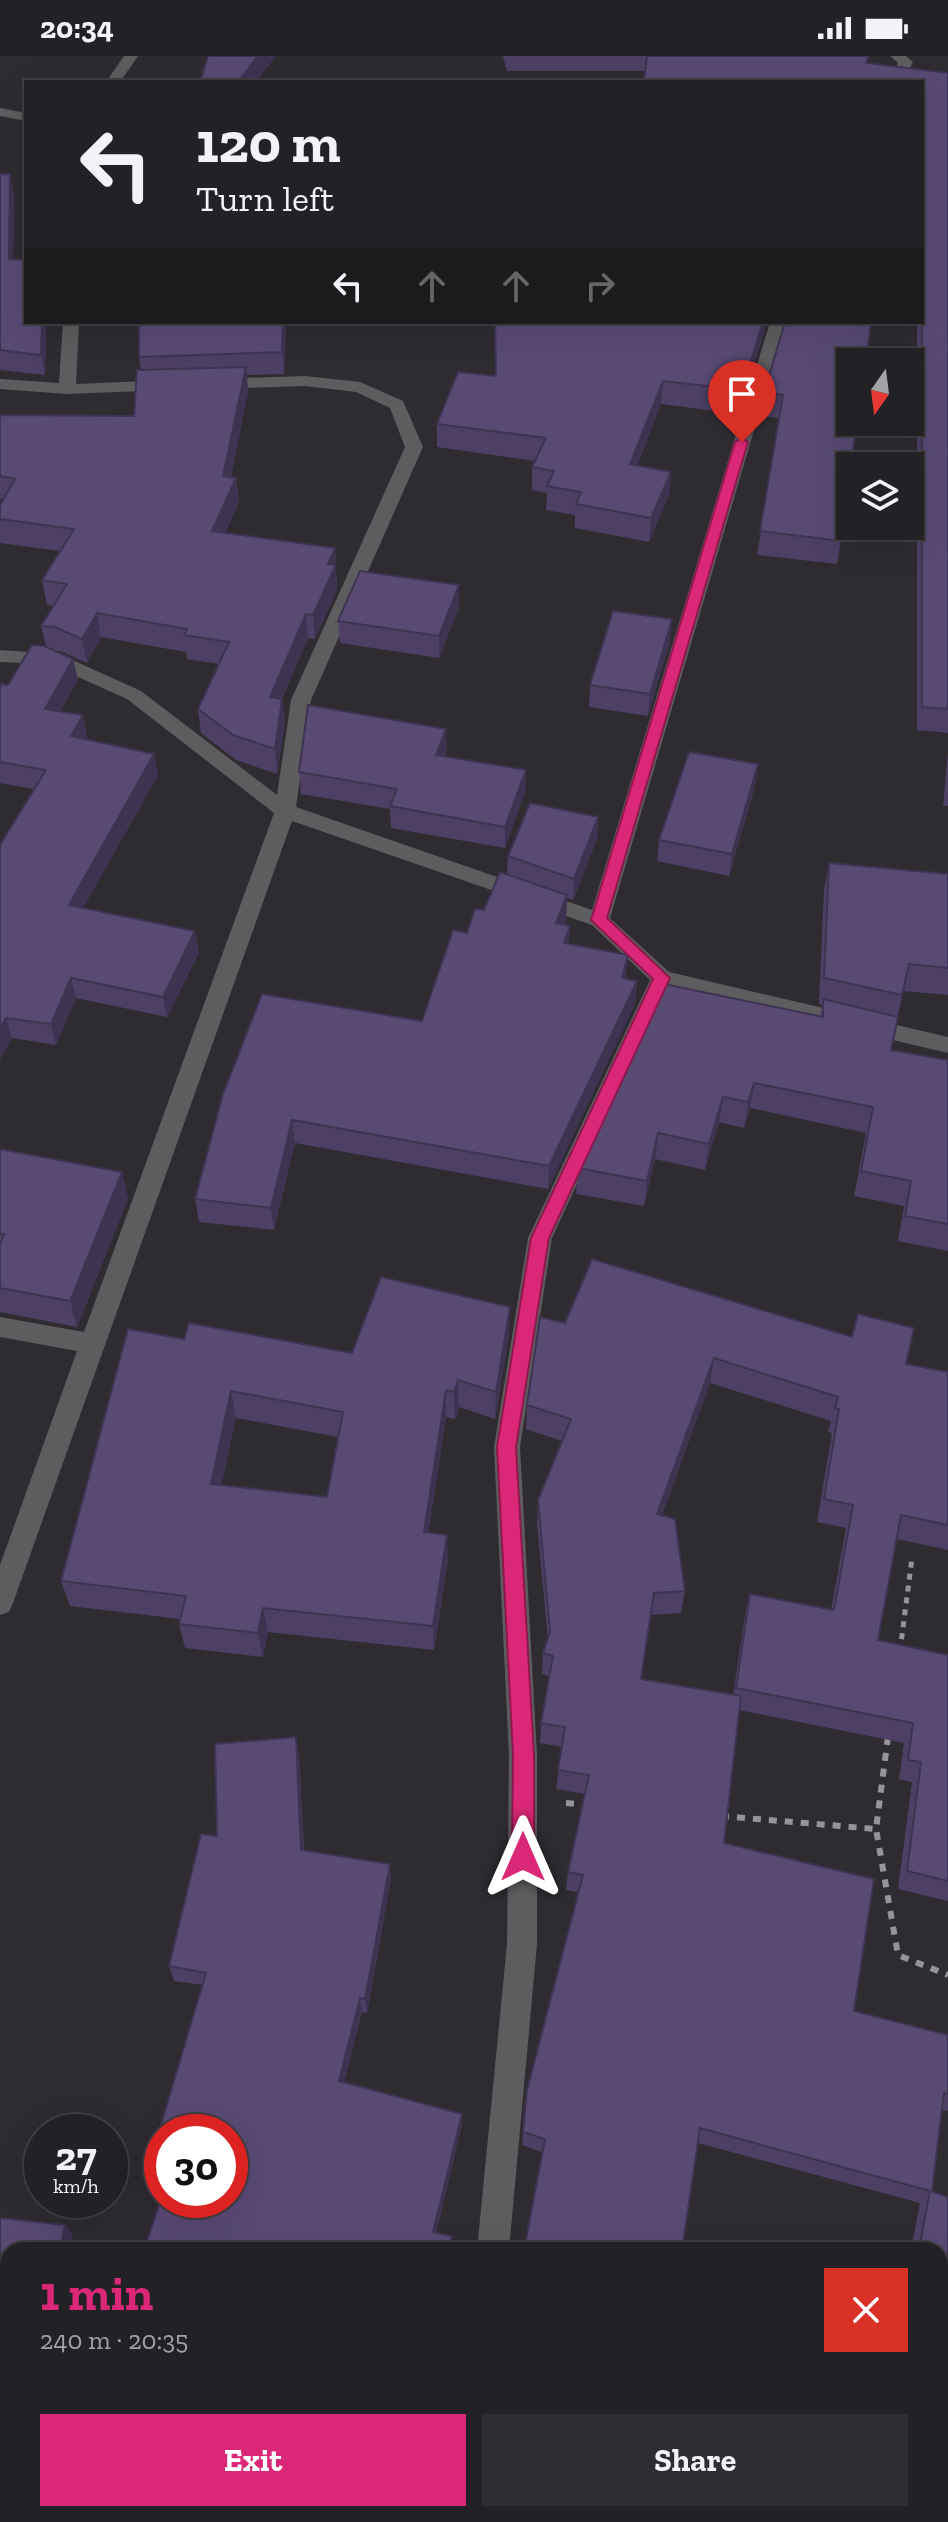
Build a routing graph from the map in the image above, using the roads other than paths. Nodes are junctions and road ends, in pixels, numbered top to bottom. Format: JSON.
{"nodes":[{"id":1,"x":131,"y":56,"type":"edge"},
{"id":2,"x":897,"y":56,"type":"edge"},
{"id":3,"x":114,"y":80,"type":"edge"},
{"id":4,"x":897,"y":80,"type":"edge"},
{"id":5,"x":0,"y":112,"type":"edge"},
{"id":6,"x":24,"y":117,"type":"edge"},
{"id":7,"x":71,"y":324,"type":"edge"},
{"id":8,"x":777,"y":324,"type":"edge"},
{"id":9,"x":0,"y":384,"type":"edge"},
{"id":10,"x":67,"y":389,"type":"junction"},
{"id":11,"x":0,"y":656,"type":"edge"},
{"id":12,"x":285,"y":811,"type":"junction"},
{"id":13,"x":599,"y":920,"type":"junction"},
{"id":14,"x":662,"y":978,"type":"junction"},
{"id":15,"x":948,"y":1045,"type":"edge"},
{"id":16,"x":0,"y":1327,"type":"edge"},
{"id":17,"x":91,"y":1343,"type":"junction"},
{"id":18,"x":0,"y":1603,"type":"edge"},
{"id":19,"x":494,"y":2242,"type":"edge"}],
"edges":[{"from":1,"to":3,"type":"street"},
{"from":2,"to":4,"type":"street"},
{"from":5,"to":6,"type":"street"},
{"from":7,"to":10,"type":"street"},
{"from":8,"to":13,"type":"street"},
{"from":9,"to":10,"type":"street"},
{"from":10,"to":12,"type":"street"},
{"from":11,"to":12,"type":"street"},
{"from":12,"to":13,"type":"street"},
{"from":12,"to":17,"type":"street"},
{"from":13,"to":14,"type":"street"},
{"from":14,"to":15,"type":"street"},
{"from":14,"to":19,"type":"street"},
{"from":16,"to":17,"type":"street"},
{"from":17,"to":18,"type":"street"}]}
